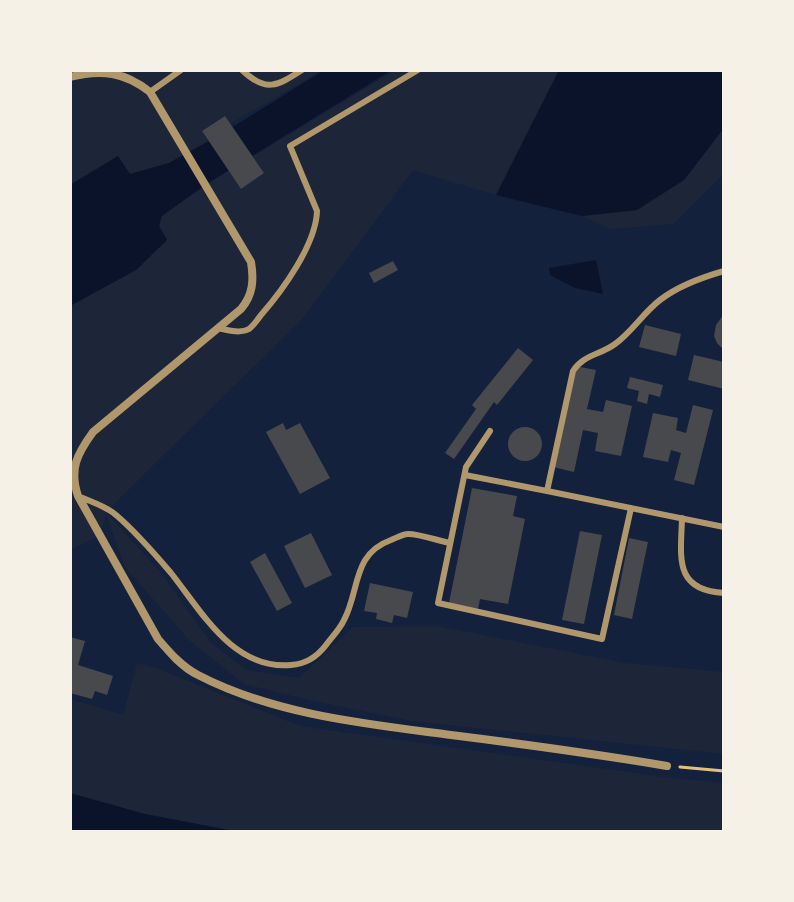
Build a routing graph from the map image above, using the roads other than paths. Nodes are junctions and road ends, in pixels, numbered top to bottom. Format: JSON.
{"nodes":[{"id":1,"x":181,"y":70,"type":"edge"},
{"id":2,"x":242,"y":70,"type":"edge"},
{"id":3,"x":302,"y":70,"type":"edge"},
{"id":4,"x":418,"y":70,"type":"edge"},
{"id":5,"x":70,"y":77,"type":"edge"},
{"id":6,"x":150,"y":92,"type":"junction"},
{"id":7,"x":724,"y":271,"type":"edge"},
{"id":8,"x":218,"y":328,"type":"junction"},
{"id":9,"x":490,"y":431,"type":"dead end"},
{"id":10,"x":465,"y":475,"type":"junction"},
{"id":11,"x":547,"y":491,"type":"junction"},
{"id":12,"x":78,"y":496,"type":"junction"},
{"id":13,"x":631,"y":508,"type":"junction"},
{"id":14,"x":682,"y":518,"type":"junction"},
{"id":15,"x":724,"y":527,"type":"edge"},
{"id":16,"x":450,"y":543,"type":"junction"},
{"id":17,"x":724,"y":593,"type":"edge"},
{"id":18,"x":667,"y":766,"type":"road end"}],
"edges":[{"from":1,"to":6,"type":"lane"},
{"from":2,"to":3,"type":"lane"},
{"from":4,"to":8,"type":"lane"},
{"from":5,"to":6,"type":"street"},
{"from":6,"to":8,"type":"street"},
{"from":7,"to":11,"type":"lane"},
{"from":8,"to":12,"type":"street"},
{"from":9,"to":10,"type":"lane"},
{"from":10,"to":11,"type":"lane"},
{"from":10,"to":16,"type":"lane"},
{"from":11,"to":13,"type":"lane"},
{"from":12,"to":16,"type":"lane"},
{"from":12,"to":18,"type":"street"},
{"from":13,"to":14,"type":"lane"},
{"from":13,"to":16,"type":"lane"},
{"from":14,"to":15,"type":"lane"},
{"from":14,"to":17,"type":"lane"}]}
